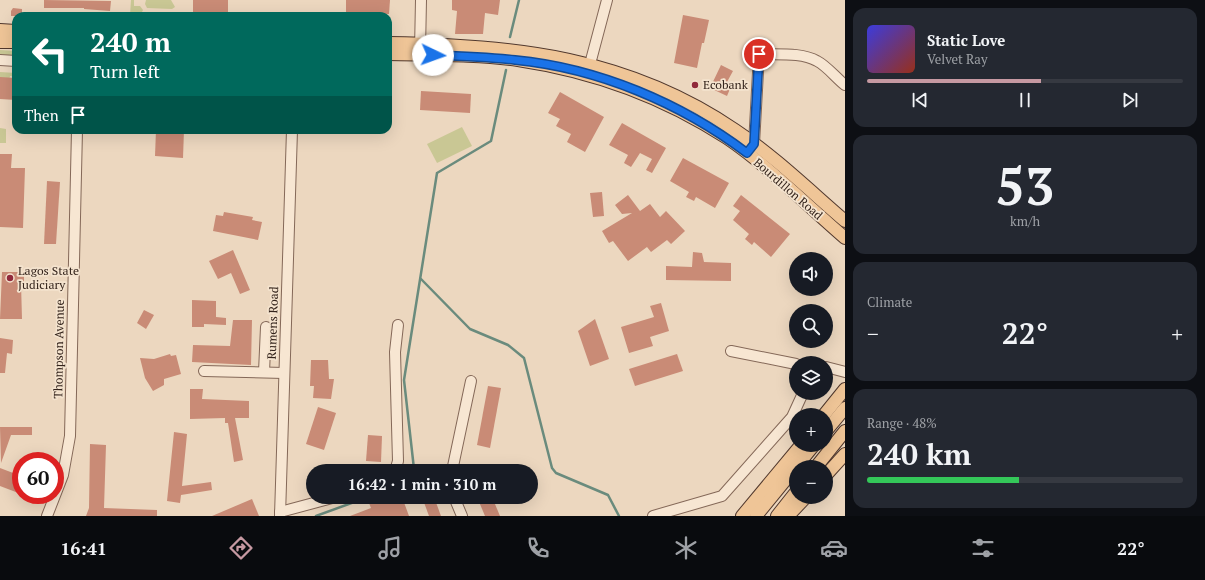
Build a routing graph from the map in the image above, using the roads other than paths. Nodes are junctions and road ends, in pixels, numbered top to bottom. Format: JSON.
{"nodes":[{"id":1,"x":421,"y":0,"type":"edge"},
{"id":2,"x":607,"y":0,"type":"edge"},
{"id":3,"x":0,"y":30,"type":"edge"},
{"id":4,"x":12,"y":31,"type":"edge"},
{"id":5,"x":0,"y":42,"type":"edge"},
{"id":6,"x":12,"y":42,"type":"edge"},
{"id":7,"x":392,"y":44,"type":"edge"},
{"id":8,"x":420,"y":49,"type":"junction"},
{"id":9,"x":392,"y":53,"type":"edge"},
{"id":10,"x":0,"y":60,"type":"edge"},
{"id":11,"x":12,"y":61,"type":"edge"},
{"id":12,"x":590,"y":64,"type":"junction"},
{"id":13,"x":845,"y":85,"type":"edge"},
{"id":14,"x":77,"y":134,"type":"edge"},
{"id":15,"x":292,"y":134,"type":"edge"},
{"id":16,"x":750,"y":148,"type":"junction"},
{"id":17,"x":845,"y":221,"type":"edge"},
{"id":18,"x":845,"y":238,"type":"edge"},
{"id":19,"x":398,"y":325,"type":"dead end"},
{"id":20,"x":266,"y":327,"type":"dead end"},
{"id":21,"x":731,"y":351,"type":"dead end"},
{"id":22,"x":789,"y":362,"type":"edge"},
{"id":23,"x":833,"y":369,"type":"edge"},
{"id":24,"x":204,"y":371,"type":"dead end"},
{"id":25,"x":264,"y":372,"type":"junction"},
{"id":26,"x":845,"y":372,"type":"edge"},
{"id":27,"x":284,"y":373,"type":"junction"},
{"id":28,"x":471,"y":381,"type":"dead end"},
{"id":29,"x":845,"y":389,"type":"edge"},
{"id":30,"x":800,"y":400,"type":"edge"},
{"id":31,"x":830,"y":408,"type":"edge"},
{"id":32,"x":845,"y":408,"type":"edge"},
{"id":33,"x":833,"y":423,"type":"edge"},
{"id":34,"x":845,"y":431,"type":"edge"},
{"id":35,"x":795,"y":452,"type":"edge"},
{"id":36,"x":808,"y":452,"type":"edge"},
{"id":37,"x":845,"y":454,"type":"edge"},
{"id":38,"x":802,"y":460,"type":"edge"},
{"id":39,"x":822,"y":460,"type":"edge"},
{"id":40,"x":397,"y":464,"type":"edge"},
{"id":41,"x":453,"y":464,"type":"edge"},
{"id":42,"x":833,"y":467,"type":"edge"},
{"id":43,"x":789,"y":476,"type":"edge"},
{"id":44,"x":789,"y":501,"type":"edge"},
{"id":45,"x":313,"y":504,"type":"edge"},
{"id":46,"x":457,"y":504,"type":"edge"},
{"id":47,"x":799,"y":504,"type":"edge"},
{"id":48,"x":280,"y":514,"type":"edge"},
{"id":49,"x":47,"y":516,"type":"edge"},
{"id":50,"x":462,"y":516,"type":"edge"},
{"id":51,"x":653,"y":516,"type":"edge"},
{"id":52,"x":742,"y":516,"type":"edge"},
{"id":53,"x":756,"y":516,"type":"edge"},
{"id":54,"x":777,"y":516,"type":"edge"},
{"id":55,"x":788,"y":516,"type":"edge"}],
"edges":[{"from":1,"to":8,"type":"street"},
{"from":2,"to":12,"type":"street"},
{"from":3,"to":4,"type":"main road"},
{"from":5,"to":6,"type":"main road"},
{"from":7,"to":8,"type":"main road","name":"Bourdillon Road"},
{"from":8,"to":9,"type":"main road","name":"Bourdillon Road"},
{"from":8,"to":12,"type":"main road","name":"Bourdillon Road"},
{"from":8,"to":16,"type":"main road","name":"Bourdillon Road"},
{"from":10,"to":11,"type":"street"},
{"from":12,"to":16,"type":"main road","name":"Bourdillon Road"},
{"from":13,"to":16,"type":"street"},
{"from":14,"to":49,"type":"street","name":"Thompson Avenue"},
{"from":15,"to":27,"type":"street","name":"Rumens Road"},
{"from":16,"to":17,"type":"main road","name":"Bourdillon Road"},
{"from":16,"to":18,"type":"main road","name":"Bourdillon Road"},
{"from":19,"to":40,"type":"street"},
{"from":20,"to":25,"type":"street"},
{"from":21,"to":22,"type":"street"},
{"from":23,"to":26,"type":"street"},
{"from":24,"to":25,"type":"street"},
{"from":25,"to":27,"type":"street"},
{"from":27,"to":48,"type":"street","name":"Rumens Road"},
{"from":28,"to":41,"type":"street"},
{"from":29,"to":31,"type":"main road"},
{"from":30,"to":51,"type":"street"},
{"from":32,"to":33,"type":"main road"},
{"from":34,"to":39,"type":"main road"},
{"from":35,"to":52,"type":"main road"},
{"from":36,"to":38,"type":"main road"},
{"from":37,"to":42,"type":"main road"},
{"from":43,"to":53,"type":"main road"},
{"from":44,"to":54,"type":"main road"},
{"from":45,"to":48,"type":"street"},
{"from":46,"to":50,"type":"street"},
{"from":47,"to":55,"type":"main road"}]}
